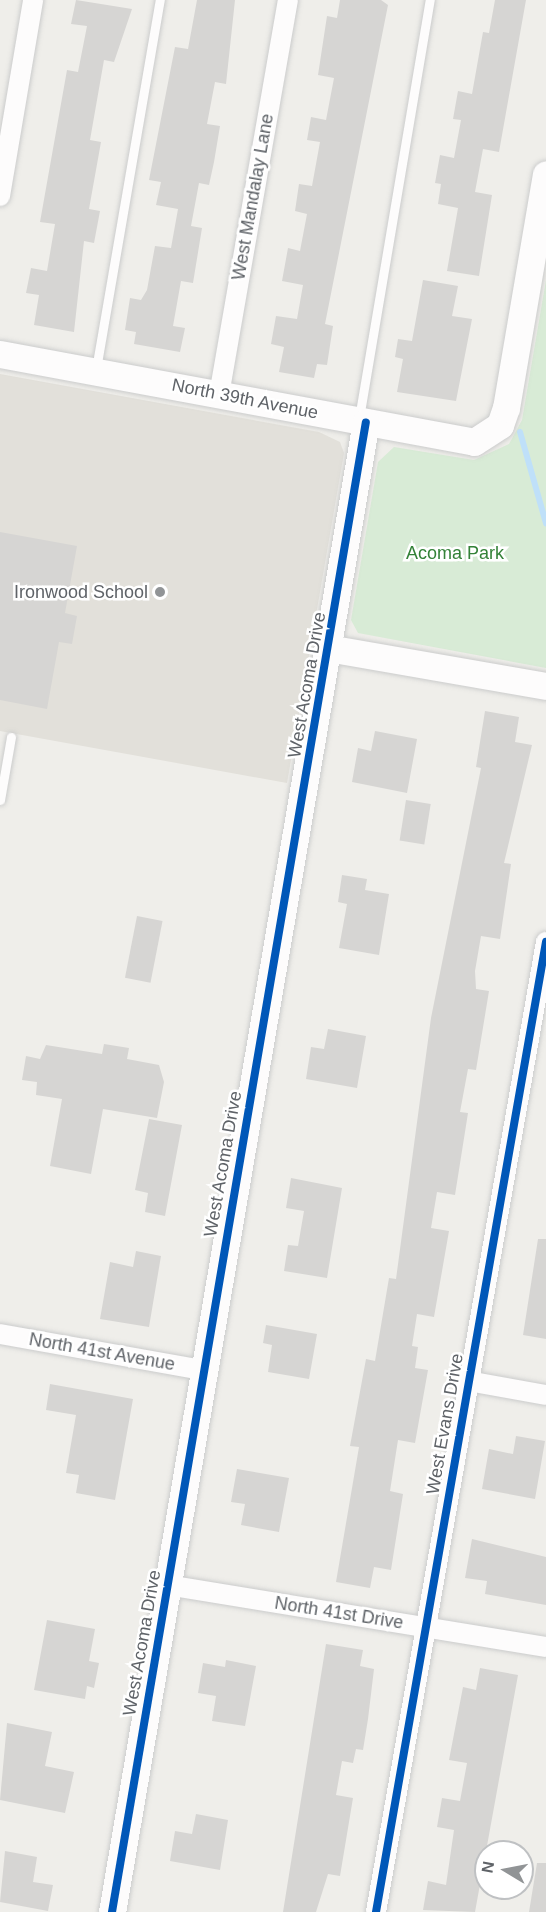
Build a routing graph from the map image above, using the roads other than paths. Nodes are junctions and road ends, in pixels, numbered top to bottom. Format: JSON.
{"nodes":[{"id":1,"x":33,"y":0,"type":"edge"},
{"id":2,"x":160,"y":0,"type":"edge"},
{"id":3,"x":288,"y":0,"type":"edge"},
{"id":4,"x":430,"y":0,"type":"edge"},
{"id":5,"x":9,"y":87,"type":"edge"},
{"id":6,"x":546,"y":174,"type":"edge"},
{"id":7,"x":0,"y":196,"type":"edge"},
{"id":8,"x":0,"y":354,"type":"edge"},
{"id":9,"x":96,"y":372,"type":"junction"},
{"id":10,"x":219,"y":395,"type":"junction"},
{"id":11,"x":362,"y":421,"type":"junction"},
{"id":12,"x":328,"y":648,"type":"junction"},
{"id":13,"x":546,"y":686,"type":"edge"},
{"id":14,"x":11,"y":737,"type":"dead end"},
{"id":15,"x":0,"y":800,"type":"edge"},
{"id":16,"x":546,"y":942,"type":"edge"},
{"id":17,"x":0,"y":1334,"type":"edge"},
{"id":18,"x":203,"y":1370,"type":"junction"},
{"id":19,"x":468,"y":1381,"type":"junction"},
{"id":20,"x":546,"y":1395,"type":"edge"},
{"id":21,"x":167,"y":1584,"type":"junction"},
{"id":22,"x":425,"y":1627,"type":"junction"},
{"id":23,"x":546,"y":1647,"type":"edge"},
{"id":24,"x":112,"y":1912,"type":"edge"},
{"id":25,"x":376,"y":1912,"type":"edge"}],
"edges":[{"from":1,"to":5,"type":"street"},
{"from":2,"to":9,"type":"lane"},
{"from":3,"to":10,"type":"street","name":"West Mandalay Lane"},
{"from":4,"to":11,"type":"lane"},
{"from":5,"to":7,"type":"street"},
{"from":6,"to":11,"type":"street","name":"North 39th Avenue"},
{"from":8,"to":9,"type":"street","name":"North 39th Avenue"},
{"from":9,"to":10,"type":"street","name":"North 39th Avenue"},
{"from":10,"to":11,"type":"street","name":"North 39th Avenue"},
{"from":11,"to":12,"type":"street","name":"West Acoma Drive"},
{"from":12,"to":13,"type":"street"},
{"from":12,"to":18,"type":"street","name":"West Acoma Drive"},
{"from":14,"to":15,"type":"lane"},
{"from":16,"to":19,"type":"street","name":"West Evans Drive"},
{"from":17,"to":18,"type":"street","name":"North 41st Avenue"},
{"from":18,"to":21,"type":"street","name":"West Acoma Drive"},
{"from":19,"to":20,"type":"street"},
{"from":19,"to":22,"type":"street","name":"West Evans Drive"},
{"from":21,"to":22,"type":"street","name":"North 41st Drive"},
{"from":21,"to":24,"type":"street","name":"West Acoma Drive"},
{"from":22,"to":23,"type":"street","name":"North 41st Drive"},
{"from":22,"to":25,"type":"street","name":"West Evans Drive"}]}
